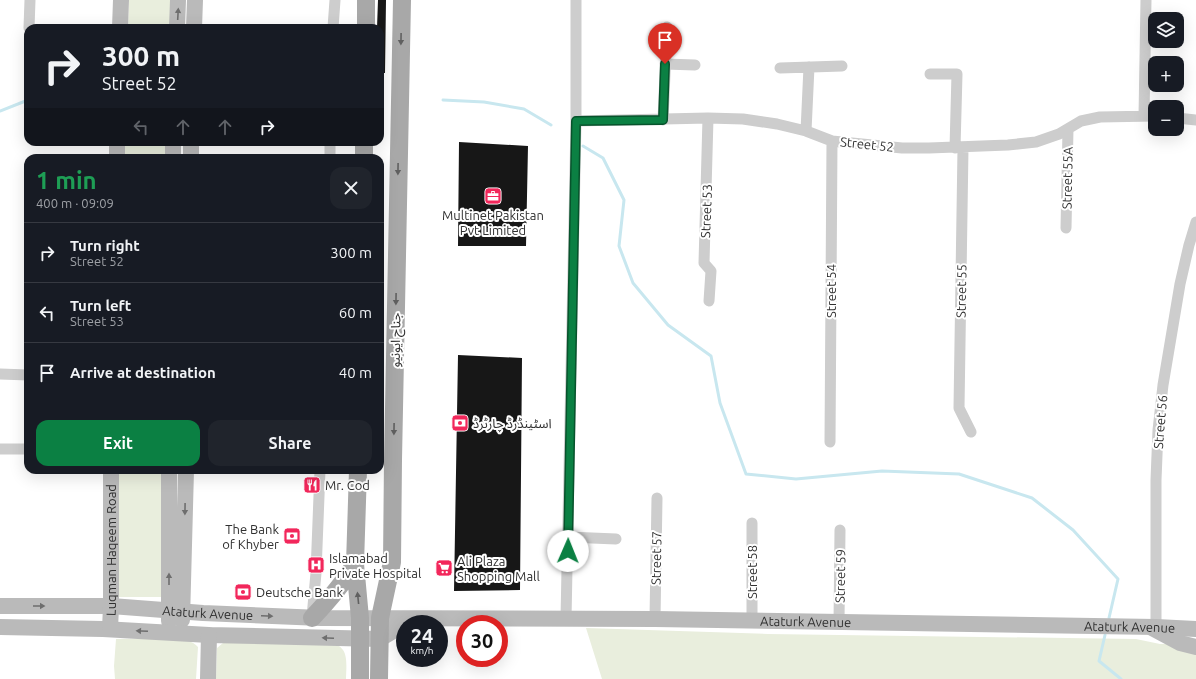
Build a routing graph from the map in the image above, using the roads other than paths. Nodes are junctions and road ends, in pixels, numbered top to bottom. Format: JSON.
{"nodes":[{"id":1,"x":30,"y":0,"type":"edge"},
{"id":2,"x":121,"y":0,"type":"edge"},
{"id":3,"x":178,"y":0,"type":"edge"},
{"id":4,"x":195,"y":0,"type":"edge"},
{"id":5,"x":335,"y":0,"type":"edge"},
{"id":6,"x":366,"y":0,"type":"edge"},
{"id":7,"x":402,"y":0,"type":"edge"},
{"id":8,"x":576,"y":0,"type":"edge"},
{"id":9,"x":1146,"y":0,"type":"edge"},
{"id":10,"x":29,"y":24,"type":"edge"},
{"id":11,"x":120,"y":24,"type":"edge"},
{"id":12,"x":177,"y":24,"type":"edge"},
{"id":13,"x":194,"y":24,"type":"edge"},
{"id":14,"x":333,"y":24,"type":"edge"},
{"id":15,"x":366,"y":24,"type":"edge"},
{"id":16,"x":667,"y":27,"type":"dead end"},
{"id":17,"x":665,"y":64,"type":"junction"},
{"id":18,"x":695,"y":64,"type":"dead end"},
{"id":19,"x":842,"y":66,"type":"dead end"},
{"id":20,"x":809,"y":67,"type":"junction"},
{"id":21,"x":780,"y":68,"type":"dead end"},
{"id":22,"x":930,"y":74,"type":"dead end"},
{"id":23,"x":1149,"y":100,"type":"edge"},
{"id":24,"x":1148,"y":116,"type":"edge"},
{"id":25,"x":708,"y":118,"type":"junction"},
{"id":26,"x":1184,"y":119,"type":"edge"},
{"id":27,"x":663,"y":120,"type":"junction"},
{"id":28,"x":1196,"y":120,"type":"edge"},
{"id":29,"x":576,"y":121,"type":"junction"},
{"id":30,"x":1068,"y":129,"type":"junction"},
{"id":31,"x":806,"y":131,"type":"junction"},
{"id":32,"x":832,"y":141,"type":"junction"},
{"id":33,"x":959,"y":148,"type":"junction"},
{"id":34,"x":1196,"y":222,"type":"edge"},
{"id":35,"x":1066,"y":228,"type":"dead end"},
{"id":36,"x":709,"y":301,"type":"dead end"},
{"id":37,"x":0,"y":374,"type":"edge"},
{"id":38,"x":24,"y":375,"type":"edge"},
{"id":39,"x":971,"y":432,"type":"dead end"},
{"id":40,"x":830,"y":442,"type":"dead end"},
{"id":41,"x":24,"y":449,"type":"edge"},
{"id":42,"x":0,"y":450,"type":"edge"},
{"id":43,"x":111,"y":474,"type":"edge"},
{"id":44,"x":169,"y":474,"type":"edge"},
{"id":45,"x":186,"y":474,"type":"edge"},
{"id":46,"x":320,"y":474,"type":"edge"},
{"id":47,"x":358,"y":474,"type":"edge"},
{"id":48,"x":657,"y":498,"type":"dead end"},
{"id":49,"x":752,"y":523,"type":"dead end"},
{"id":50,"x":840,"y":530,"type":"dead end"},
{"id":51,"x":568,"y":537,"type":"junction"},
{"id":52,"x":616,"y":539,"type":"dead end"},
{"id":53,"x":355,"y":564,"type":"junction"},
{"id":54,"x":0,"y":606,"type":"edge"},
{"id":55,"x":111,"y":606,"type":"junction"},
{"id":56,"x":175,"y":610,"type":"junction"},
{"id":57,"x":312,"y":618,"type":"junction"},
{"id":58,"x":360,"y":618,"type":"junction"},
{"id":59,"x":380,"y":618,"type":"junction"},
{"id":60,"x":566,"y":619,"type":"junction"},
{"id":61,"x":654,"y":619,"type":"junction"},
{"id":62,"x":396,"y":620,"type":"edge"},
{"id":63,"x":752,"y":620,"type":"junction"},
{"id":64,"x":448,"y":621,"type":"edge"},
{"id":65,"x":839,"y":623,"type":"junction"},
{"id":66,"x":0,"y":627,"type":"edge"},
{"id":67,"x":1152,"y":627,"type":"junction"},
{"id":68,"x":110,"y":629,"type":"junction"},
{"id":69,"x":1196,"y":629,"type":"edge"},
{"id":70,"x":396,"y":630,"type":"edge"},
{"id":71,"x":175,"y":632,"type":"junction"},
{"id":72,"x":209,"y":634,"type":"junction"},
{"id":73,"x":360,"y":638,"type":"junction"},
{"id":74,"x":380,"y":639,"type":"junction"},
{"id":75,"x":1196,"y":647,"type":"edge"},
{"id":76,"x":208,"y":679,"type":"edge"},
{"id":77,"x":360,"y":679,"type":"edge"},
{"id":78,"x":380,"y":679,"type":"edge"}],
"edges":[{"from":1,"to":10,"type":"street"},
{"from":2,"to":11,"type":"street"},
{"from":12,"to":3,"type":"street","one_way":true},
{"from":4,"to":13,"type":"street"},
{"from":5,"to":14,"type":"street"},
{"from":6,"to":15,"type":"main road"},
{"from":7,"to":59,"type":"main road","name":"جناح ایونیو","one_way":true},
{"from":8,"to":29,"type":"street"},
{"from":9,"to":23,"type":"street"},
{"from":16,"to":17,"type":"street"},
{"from":17,"to":18,"type":"street"},
{"from":17,"to":27,"type":"street"},
{"from":19,"to":20,"type":"street"},
{"from":20,"to":21,"type":"street"},
{"from":20,"to":31,"type":"street"},
{"from":22,"to":33,"type":"street","name":"Street 55"},
{"from":24,"to":30,"type":"street","name":"Street 52"},
{"from":25,"to":27,"type":"street","name":"Street 52"},
{"from":25,"to":31,"type":"street","name":"Street 52"},
{"from":25,"to":36,"type":"street","name":"Street 53"},
{"from":26,"to":28,"type":"street"},
{"from":27,"to":29,"type":"street","name":"Street 52"},
{"from":29,"to":51,"type":"street"},
{"from":30,"to":33,"type":"street","name":"Street 52"},
{"from":30,"to":35,"type":"street","name":"Street 55A"},
{"from":31,"to":32,"type":"street","name":"Street 52"},
{"from":32,"to":33,"type":"street","name":"Street 52"},
{"from":32,"to":40,"type":"street","name":"Street 54"},
{"from":33,"to":39,"type":"street","name":"Street 55"},
{"from":34,"to":67,"type":"street","name":"Street 56"},
{"from":37,"to":38,"type":"street"},
{"from":41,"to":42,"type":"street"},
{"from":43,"to":55,"type":"street","name":"Luqman Haqeem Road"},
{"from":56,"to":44,"type":"street","one_way":true},
{"from":45,"to":56,"type":"street","one_way":true},
{"from":46,"to":57,"type":"street"},
{"from":47,"to":53,"type":"main road"},
{"from":48,"to":61,"type":"street","name":"Street 57"},
{"from":49,"to":63,"type":"street","name":"Street 58"},
{"from":50,"to":65,"type":"street","name":"Street 59"},
{"from":51,"to":52,"type":"street"},
{"from":51,"to":60,"type":"street"},
{"from":53,"to":57,"type":"main road"},
{"from":58,"to":53,"type":"main road","one_way":true},
{"from":54,"to":55,"type":"street","name":"Ataturk Avenue","one_way":true},
{"from":55,"to":56,"type":"street","name":"Ataturk Avenue"},
{"from":55,"to":68,"type":"street","name":"Luqman Haqeem Road"},
{"from":56,"to":57,"type":"street","name":"Ataturk Avenue","one_way":true},
{"from":56,"to":71,"type":"street"},
{"from":57,"to":58,"type":"street","name":"Ataturk Avenue"},
{"from":58,"to":59,"type":"street","name":"Ataturk Avenue"},
{"from":58,"to":73,"type":"main road"},
{"from":59,"to":62,"type":"street","name":"Ataturk Avenue"},
{"from":59,"to":74,"type":"main road","name":"جناح ایونیو"},
{"from":60,"to":61,"type":"street","name":"Ataturk Avenue"},
{"from":60,"to":64,"type":"street","name":"Ataturk Avenue"},
{"from":61,"to":63,"type":"street","name":"Ataturk Avenue"},
{"from":63,"to":65,"type":"street","name":"Ataturk Avenue"},
{"from":65,"to":67,"type":"street","name":"Ataturk Avenue"},
{"from":66,"to":68,"type":"street","name":"Ataturk Avenue"},
{"from":67,"to":69,"type":"street","name":"Ataturk Avenue"},
{"from":67,"to":75,"type":"street"},
{"from":71,"to":68,"type":"street","name":"Ataturk Avenue","one_way":true},
{"from":70,"to":74,"type":"street"},
{"from":71,"to":72,"type":"street","name":"Ataturk Avenue"},
{"from":73,"to":72,"type":"street","name":"Ataturk Avenue","one_way":true},
{"from":72,"to":76,"type":"street"},
{"from":73,"to":74,"type":"street","name":"Ataturk Avenue"},
{"from":73,"to":77,"type":"main road"},
{"from":74,"to":78,"type":"main road","name":"جناح ایونیو"}]}
